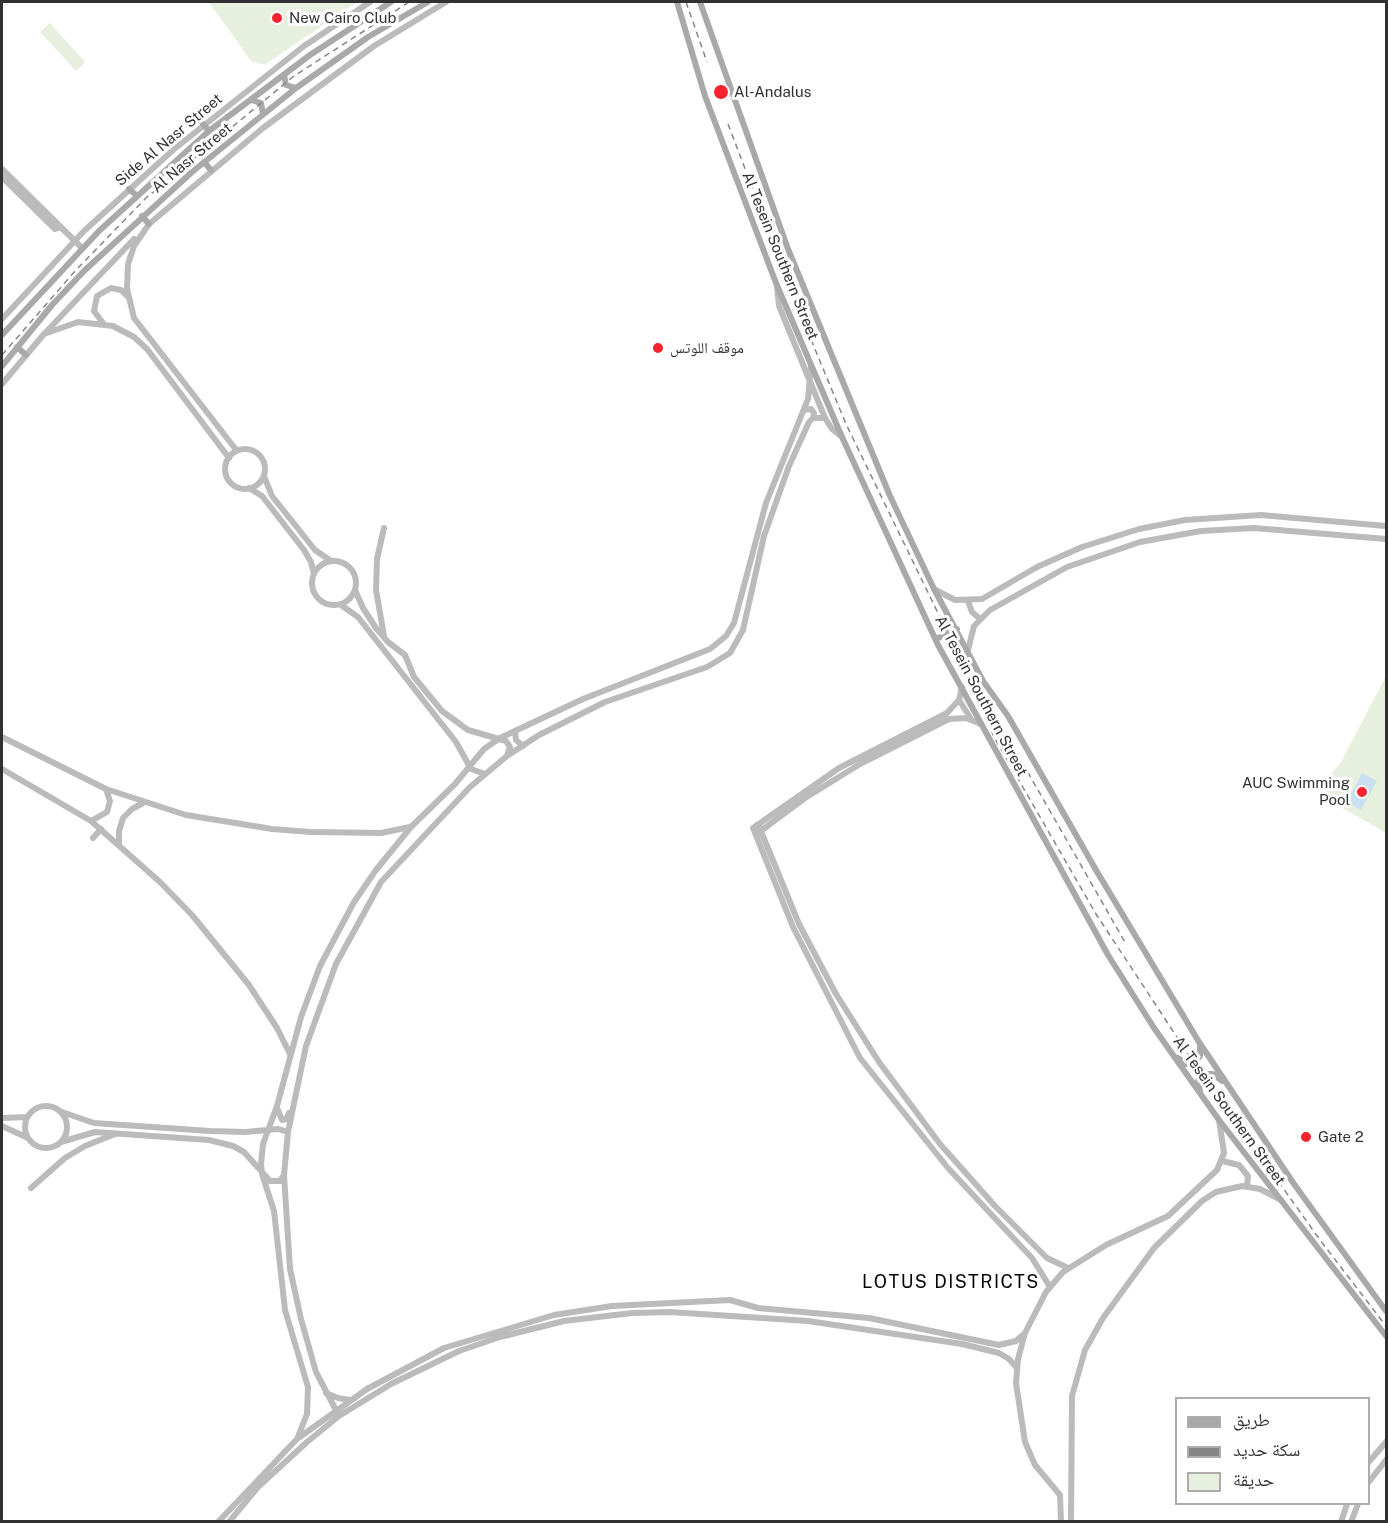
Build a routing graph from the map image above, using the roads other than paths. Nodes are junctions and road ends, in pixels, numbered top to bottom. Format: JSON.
{"nodes":[{"id":1,"x":370,"y":2,"type":"edge"},
{"id":2,"x":391,"y":2,"type":"edge"},
{"id":3,"x":428,"y":2,"type":"edge"},
{"id":4,"x":446,"y":2,"type":"edge"},
{"id":5,"x":677,"y":2,"type":"edge"},
{"id":6,"x":700,"y":2,"type":"edge"},
{"id":7,"x":407,"y":14,"type":"junction"},
{"id":8,"x":412,"y":22,"type":"junction"},
{"id":9,"x":284,"y":75,"type":"junction"},
{"id":10,"x":296,"y":88,"type":"junction"},
{"id":11,"x":250,"y":100,"type":"junction"},
{"id":12,"x":262,"y":114,"type":"junction"},
{"id":13,"x":203,"y":124,"type":"junction"},
{"id":14,"x":209,"y":131,"type":"junction"},
{"id":15,"x":204,"y":162,"type":"junction"},
{"id":16,"x":2,"y":169,"type":"edge"},
{"id":17,"x":211,"y":170,"type":"junction"},
{"id":18,"x":2,"y":177,"type":"edge"},
{"id":19,"x":129,"y":189,"type":"junction"},
{"id":20,"x":136,"y":195,"type":"junction"},
{"id":21,"x":142,"y":216,"type":"junction"},
{"id":22,"x":149,"y":224,"type":"junction"},
{"id":23,"x":61,"y":227,"type":"junction"},
{"id":24,"x":142,"y":231,"type":"junction"},
{"id":25,"x":75,"y":240,"type":"junction"},
{"id":26,"x":82,"y":248,"type":"junction"},
{"id":27,"x":776,"y":283,"type":"junction"},
{"id":28,"x":128,"y":296,"type":"junction"},
{"id":29,"x":2,"y":319,"type":"edge"},
{"id":30,"x":103,"y":323,"type":"junction"},
{"id":31,"x":44,"y":334,"type":"junction"},
{"id":32,"x":2,"y":335,"type":"edge"},
{"id":33,"x":17,"y":346,"type":"junction"},
{"id":34,"x":26,"y":355,"type":"junction"},
{"id":35,"x":811,"y":363,"type":"junction"},
{"id":36,"x":2,"y":366,"type":"edge"},
{"id":37,"x":811,"y":380,"type":"junction"},
{"id":38,"x":2,"y":384,"type":"edge"},
{"id":39,"x":804,"y":410,"type":"junction"},
{"id":40,"x":813,"y":418,"type":"junction"},
{"id":41,"x":825,"y":418,"type":"junction"},
{"id":42,"x":843,"y":437,"type":"junction"},
{"id":43,"x":237,"y":451,"type":"junction"},
{"id":44,"x":229,"y":458,"type":"junction"},
{"id":45,"x":264,"y":474,"type":"junction"},
{"id":46,"x":248,"y":488,"type":"junction"},
{"id":47,"x":1386,"y":526,"type":"edge"},
{"id":48,"x":384,"y":528,"type":"dead end"},
{"id":49,"x":1124,"y":533,"type":"junction"},
{"id":50,"x":1386,"y":539,"type":"edge"},
{"id":51,"x":1096,"y":542,"type":"junction"},
{"id":52,"x":1125,"y":546,"type":"junction"},
{"id":53,"x":1101,"y":554,"type":"junction"},
{"id":54,"x":331,"y":562,"type":"junction"},
{"id":55,"x":314,"y":575,"type":"junction"},
{"id":56,"x":934,"y":589,"type":"junction"},
{"id":57,"x":356,"y":590,"type":"junction"},
{"id":58,"x":741,"y":596,"type":"junction"},
{"id":59,"x":750,"y":598,"type":"junction"},
{"id":60,"x":968,"y":601,"type":"junction"},
{"id":61,"x":341,"y":605,"type":"junction"},
{"id":62,"x":980,"y":618,"type":"junction"},
{"id":63,"x":957,"y":629,"type":"junction"},
{"id":64,"x":936,"y":639,"type":"junction"},
{"id":65,"x":385,"y":640,"type":"junction"},
{"id":66,"x":968,"y":650,"type":"junction"},
{"id":67,"x":962,"y":687,"type":"junction"},
{"id":68,"x":959,"y":700,"type":"junction"},
{"id":69,"x":971,"y":719,"type":"junction"},
{"id":70,"x":981,"y":724,"type":"junction"},
{"id":71,"x":515,"y":731,"type":"junction"},
{"id":72,"x":2,"y":737,"type":"edge"},
{"id":73,"x":500,"y":738,"type":"junction"},
{"id":74,"x":523,"y":746,"type":"junction"},
{"id":75,"x":507,"y":756,"type":"junction"},
{"id":76,"x":469,"y":765,"type":"junction"},
{"id":77,"x":2,"y":768,"type":"edge"},
{"id":78,"x":485,"y":774,"type":"junction"},
{"id":79,"x":461,"y":777,"type":"junction"},
{"id":80,"x":470,"y":787,"type":"junction"},
{"id":81,"x":106,"y":789,"type":"junction"},
{"id":82,"x":144,"y":803,"type":"junction"},
{"id":83,"x":92,"y":821,"type":"junction"},
{"id":84,"x":411,"y":827,"type":"junction"},
{"id":85,"x":101,"y":829,"type":"junction"},
{"id":86,"x":758,"y":833,"type":"junction"},
{"id":87,"x":93,"y":838,"type":"dead end"},
{"id":88,"x":119,"y":845,"type":"junction"},
{"id":89,"x":796,"y":925,"type":"junction"},
{"id":90,"x":1199,"y":1042,"type":"junction"},
{"id":91,"x":1169,"y":1050,"type":"junction"},
{"id":92,"x":290,"y":1054,"type":"junction"},
{"id":93,"x":1228,"y":1085,"type":"junction"},
{"id":94,"x":1201,"y":1093,"type":"junction"},
{"id":95,"x":277,"y":1106,"type":"junction"},
{"id":96,"x":293,"y":1106,"type":"junction"},
{"id":97,"x":63,"y":1112,"type":"junction"},
{"id":98,"x":27,"y":1117,"type":"junction"},
{"id":99,"x":2,"y":1118,"type":"edge"},
{"id":100,"x":14,"y":1118,"type":"junction"},
{"id":101,"x":1219,"y":1120,"type":"junction"},
{"id":102,"x":83,"y":1121,"type":"junction"},
{"id":103,"x":2,"y":1126,"type":"edge"},
{"id":104,"x":13,"y":1130,"type":"junction"},
{"id":105,"x":269,"y":1130,"type":"junction"},
{"id":106,"x":210,"y":1131,"type":"junction"},
{"id":107,"x":288,"y":1132,"type":"junction"},
{"id":108,"x":119,"y":1133,"type":"junction"},
{"id":109,"x":82,"y":1134,"type":"junction"},
{"id":110,"x":28,"y":1138,"type":"junction"},
{"id":111,"x":209,"y":1140,"type":"junction"},
{"id":112,"x":62,"y":1142,"type":"junction"},
{"id":113,"x":1222,"y":1161,"type":"junction"},
{"id":114,"x":262,"y":1174,"type":"junction"},
{"id":115,"x":284,"y":1175,"type":"junction"},
{"id":116,"x":1247,"y":1186,"type":"junction"},
{"id":117,"x":31,"y":1188,"type":"dead end"},
{"id":118,"x":286,"y":1193,"type":"junction"},
{"id":119,"x":272,"y":1197,"type":"junction"},
{"id":120,"x":1281,"y":1201,"type":"junction"},
{"id":121,"x":1068,"y":1268,"type":"junction"},
{"id":122,"x":1050,"y":1287,"type":"junction"},
{"id":123,"x":714,"y":1302,"type":"junction"},
{"id":124,"x":749,"y":1306,"type":"junction"},
{"id":125,"x":1386,"y":1311,"type":"edge"},
{"id":126,"x":714,"y":1315,"type":"junction"},
{"id":127,"x":742,"y":1316,"type":"junction"},
{"id":128,"x":1025,"y":1333,"type":"junction"},
{"id":129,"x":1386,"y":1336,"type":"edge"},
{"id":130,"x":1017,"y":1368,"type":"junction"},
{"id":131,"x":304,"y":1371,"type":"junction"},
{"id":132,"x":316,"y":1372,"type":"junction"},
{"id":133,"x":326,"y":1393,"type":"junction"},
{"id":134,"x":351,"y":1400,"type":"junction"},
{"id":135,"x":337,"y":1413,"type":"junction"},
{"id":136,"x":297,"y":1439,"type":"junction"},
{"id":137,"x":1386,"y":1442,"type":"edge"},
{"id":138,"x":1386,"y":1460,"type":"edge"},
{"id":139,"x":1370,"y":1462,"type":"edge"},
{"id":140,"x":1370,"y":1480,"type":"edge"},
{"id":141,"x":255,"y":1485,"type":"junction"},
{"id":142,"x":1346,"y":1505,"type":"edge"},
{"id":143,"x":1357,"y":1505,"type":"edge"},
{"id":144,"x":218,"y":1521,"type":"edge"},
{"id":145,"x":229,"y":1521,"type":"edge"},
{"id":146,"x":1061,"y":1521,"type":"edge"},
{"id":147,"x":1071,"y":1521,"type":"edge"},
{"id":148,"x":1341,"y":1521,"type":"edge"},
{"id":149,"x":1352,"y":1521,"type":"edge"}],
"edges":[{"from":1,"to":13,"type":"street","name":"Side Al Nasr Street"},
{"from":2,"to":9,"type":"main road","name":"Al Nasr Street"},
{"from":3,"to":7,"type":"main road","name":"Al Nasr Street"},
{"from":4,"to":8,"type":"street"},
{"from":5,"to":27,"type":"main road","name":"Al Tesein Southern Street"},
{"from":6,"to":56,"type":"main road","name":"Al Tesein Southern Street"},
{"from":7,"to":8,"type":"main road"},
{"from":7,"to":10,"type":"main road","name":"Al Nasr Street"},
{"from":8,"to":17,"type":"street"},
{"from":9,"to":10,"type":"main road"},
{"from":9,"to":11,"type":"main road","name":"Al Nasr Street"},
{"from":10,"to":12,"type":"main road","name":"Al Nasr Street"},
{"from":11,"to":12,"type":"main road"},
{"from":11,"to":14,"type":"main road","name":"Al Nasr Street"},
{"from":12,"to":15,"type":"main road","name":"Al Nasr Street"},
{"from":13,"to":14,"type":"main road"},
{"from":13,"to":19,"type":"street","name":"Side Al Nasr Street"},
{"from":14,"to":20,"type":"main road","name":"Al Nasr Street"},
{"from":15,"to":17,"type":"main road"},
{"from":15,"to":21,"type":"main road","name":"Al Nasr Street"},
{"from":16,"to":23,"type":"street"},
{"from":17,"to":22,"type":"street"},
{"from":18,"to":23,"type":"street"},
{"from":19,"to":20,"type":"main road"},
{"from":19,"to":25,"type":"street","name":"Side Al Nasr Street"},
{"from":20,"to":26,"type":"main road","name":"Al Nasr Street"},
{"from":21,"to":22,"type":"main road"},
{"from":21,"to":33,"type":"main road","name":"Al Nasr Street"},
{"from":22,"to":24,"type":"street"},
{"from":23,"to":25,"type":"street"},
{"from":24,"to":28,"type":"street"},
{"from":24,"to":31,"type":"street"},
{"from":25,"to":26,"type":"street"},
{"from":25,"to":29,"type":"street","name":"Side Al Nasr Street"},
{"from":26,"to":32,"type":"main road","name":"Al Nasr Street"},
{"from":27,"to":35,"type":"main road","name":"Al Tesein Southern Street"},
{"from":27,"to":37,"type":"street"},
{"from":28,"to":30,"type":"street"},
{"from":28,"to":43,"type":"street"},
{"from":30,"to":31,"type":"street"},
{"from":30,"to":44,"type":"street"},
{"from":31,"to":34,"type":"street"},
{"from":33,"to":34,"type":"main road"},
{"from":33,"to":36,"type":"main road","name":"Al Nasr Street"},
{"from":34,"to":38,"type":"street"},
{"from":35,"to":37,"type":"street"},
{"from":35,"to":42,"type":"main road","name":"Al Tesein Southern Street"},
{"from":37,"to":39,"type":"street"},
{"from":37,"to":41,"type":"street"},
{"from":39,"to":40,"type":"street"},
{"from":39,"to":58,"type":"street"},
{"from":40,"to":41,"type":"street"},
{"from":40,"to":59,"type":"street"},
{"from":41,"to":42,"type":"street"},
{"from":42,"to":64,"type":"main road","name":"Al Tesein Southern Street"},
{"from":43,"to":44,"type":"street"},
{"from":43,"to":45,"type":"street"},
{"from":44,"to":46,"type":"street"},
{"from":45,"to":46,"type":"street"},
{"from":45,"to":54,"type":"street"},
{"from":46,"to":55,"type":"street"},
{"from":47,"to":49,"type":"street"},
{"from":48,"to":65,"type":"street"},
{"from":49,"to":51,"type":"street"},
{"from":49,"to":52,"type":"street"},
{"from":50,"to":52,"type":"street"},
{"from":51,"to":53,"type":"street"},
{"from":51,"to":60,"type":"street"},
{"from":52,"to":53,"type":"street"},
{"from":53,"to":62,"type":"street"},
{"from":54,"to":55,"type":"street"},
{"from":54,"to":57,"type":"street"},
{"from":55,"to":61,"type":"street"},
{"from":56,"to":60,"type":"street"},
{"from":56,"to":63,"type":"main road","name":"Al Tesein Southern Street"},
{"from":57,"to":61,"type":"street"},
{"from":57,"to":65,"type":"street"},
{"from":58,"to":59,"type":"street"},
{"from":58,"to":71,"type":"street"},
{"from":59,"to":74,"type":"street"},
{"from":60,"to":62,"type":"street"},
{"from":61,"to":76,"type":"street"},
{"from":62,"to":66,"type":"street"},
{"from":63,"to":64,"type":"main road"},
{"from":63,"to":66,"type":"main road","name":"Al Tesein Southern Street"},
{"from":64,"to":67,"type":"main road","name":"Al Tesein Southern Street"},
{"from":65,"to":73,"type":"street"},
{"from":66,"to":90,"type":"main road","name":"Al Tesein Southern Street"},
{"from":67,"to":68,"type":"street"},
{"from":67,"to":70,"type":"main road","name":"Al Tesein Southern Street"},
{"from":68,"to":69,"type":"street"},
{"from":68,"to":86,"type":"street"},
{"from":69,"to":70,"type":"street"},
{"from":69,"to":86,"type":"street"},
{"from":70,"to":91,"type":"main road","name":"Al Tesein Southern Street"},
{"from":71,"to":73,"type":"street"},
{"from":71,"to":74,"type":"street"},
{"from":72,"to":81,"type":"street"},
{"from":73,"to":75,"type":"street"},
{"from":73,"to":76,"type":"street"},
{"from":74,"to":75,"type":"street"},
{"from":75,"to":78,"type":"street"},
{"from":76,"to":78,"type":"street"},
{"from":76,"to":79,"type":"street"},
{"from":77,"to":83,"type":"street"},
{"from":78,"to":80,"type":"street"},
{"from":79,"to":80,"type":"street"},
{"from":79,"to":84,"type":"street"},
{"from":80,"to":96,"type":"street"},
{"from":81,"to":82,"type":"street"},
{"from":81,"to":83,"type":"street"},
{"from":82,"to":84,"type":"street"},
{"from":82,"to":88,"type":"street"},
{"from":83,"to":85,"type":"street"},
{"from":84,"to":92,"type":"street"},
{"from":85,"to":87,"type":"street"},
{"from":85,"to":88,"type":"street"},
{"from":86,"to":89,"type":"street"},
{"from":88,"to":92,"type":"street"},
{"from":89,"to":121,"type":"street"},
{"from":89,"to":122,"type":"street"},
{"from":90,"to":91,"type":"main road"},
{"from":90,"to":93,"type":"main road","name":"Al Tesein Southern Street"},
{"from":91,"to":94,"type":"main road","name":"Al Tesein Southern Street"},
{"from":92,"to":95,"type":"street"},
{"from":93,"to":94,"type":"main road"},
{"from":93,"to":125,"type":"main road","name":"Al Tesein Southern Street"},
{"from":94,"to":101,"type":"main road","name":"Al Tesein Southern Street"},
{"from":95,"to":96,"type":"street"},
{"from":95,"to":105,"type":"street"},
{"from":96,"to":107,"type":"street"},
{"from":97,"to":98,"type":"street"},
{"from":97,"to":102,"type":"street"},
{"from":97,"to":112,"type":"street"},
{"from":98,"to":100,"type":"street"},
{"from":98,"to":110,"type":"street"},
{"from":99,"to":100,"type":"street"},
{"from":100,"to":104,"type":"street"},
{"from":101,"to":113,"type":"street"},
{"from":101,"to":120,"type":"main road","name":"Al Tesein Southern Street"},
{"from":102,"to":106,"type":"street"},
{"from":102,"to":109,"type":"street"},
{"from":103,"to":104,"type":"street"},
{"from":104,"to":110,"type":"street"},
{"from":105,"to":106,"type":"street"},
{"from":105,"to":107,"type":"street"},
{"from":105,"to":114,"type":"street"},
{"from":106,"to":111,"type":"street"},
{"from":107,"to":115,"type":"street"},
{"from":108,"to":109,"type":"street"},
{"from":108,"to":111,"type":"street"},
{"from":108,"to":117,"type":"street"},
{"from":109,"to":112,"type":"street"},
{"from":110,"to":112,"type":"street"},
{"from":111,"to":114,"type":"street"},
{"from":113,"to":116,"type":"street"},
{"from":113,"to":121,"type":"street"},
{"from":114,"to":115,"type":"street"},
{"from":114,"to":119,"type":"street"},
{"from":115,"to":118,"type":"street"},
{"from":116,"to":120,"type":"street"},
{"from":116,"to":147,"type":"street"},
{"from":118,"to":119,"type":"street"},
{"from":118,"to":132,"type":"street"},
{"from":119,"to":131,"type":"street"},
{"from":120,"to":129,"type":"main road","name":"Al Tesein Southern Street"},
{"from":121,"to":122,"type":"street"},
{"from":122,"to":128,"type":"street"},
{"from":123,"to":124,"type":"street"},
{"from":123,"to":126,"type":"street"},
{"from":123,"to":134,"type":"street"},
{"from":124,"to":127,"type":"street"},
{"from":124,"to":128,"type":"street"},
{"from":126,"to":127,"type":"street"},
{"from":126,"to":135,"type":"street"},
{"from":127,"to":130,"type":"street"},
{"from":128,"to":130,"type":"street"},
{"from":130,"to":146,"type":"street"},
{"from":131,"to":132,"type":"street"},
{"from":131,"to":136,"type":"street"},
{"from":132,"to":133,"type":"street"},
{"from":133,"to":134,"type":"street"},
{"from":133,"to":135,"type":"street"},
{"from":134,"to":135,"type":"street"},
{"from":135,"to":136,"type":"street"},
{"from":135,"to":141,"type":"street"},
{"from":136,"to":141,"type":"street"},
{"from":137,"to":139,"type":"street"},
{"from":138,"to":140,"type":"street"},
{"from":141,"to":144,"type":"street"},
{"from":141,"to":145,"type":"street"},
{"from":142,"to":148,"type":"street"},
{"from":143,"to":149,"type":"street"}]}
